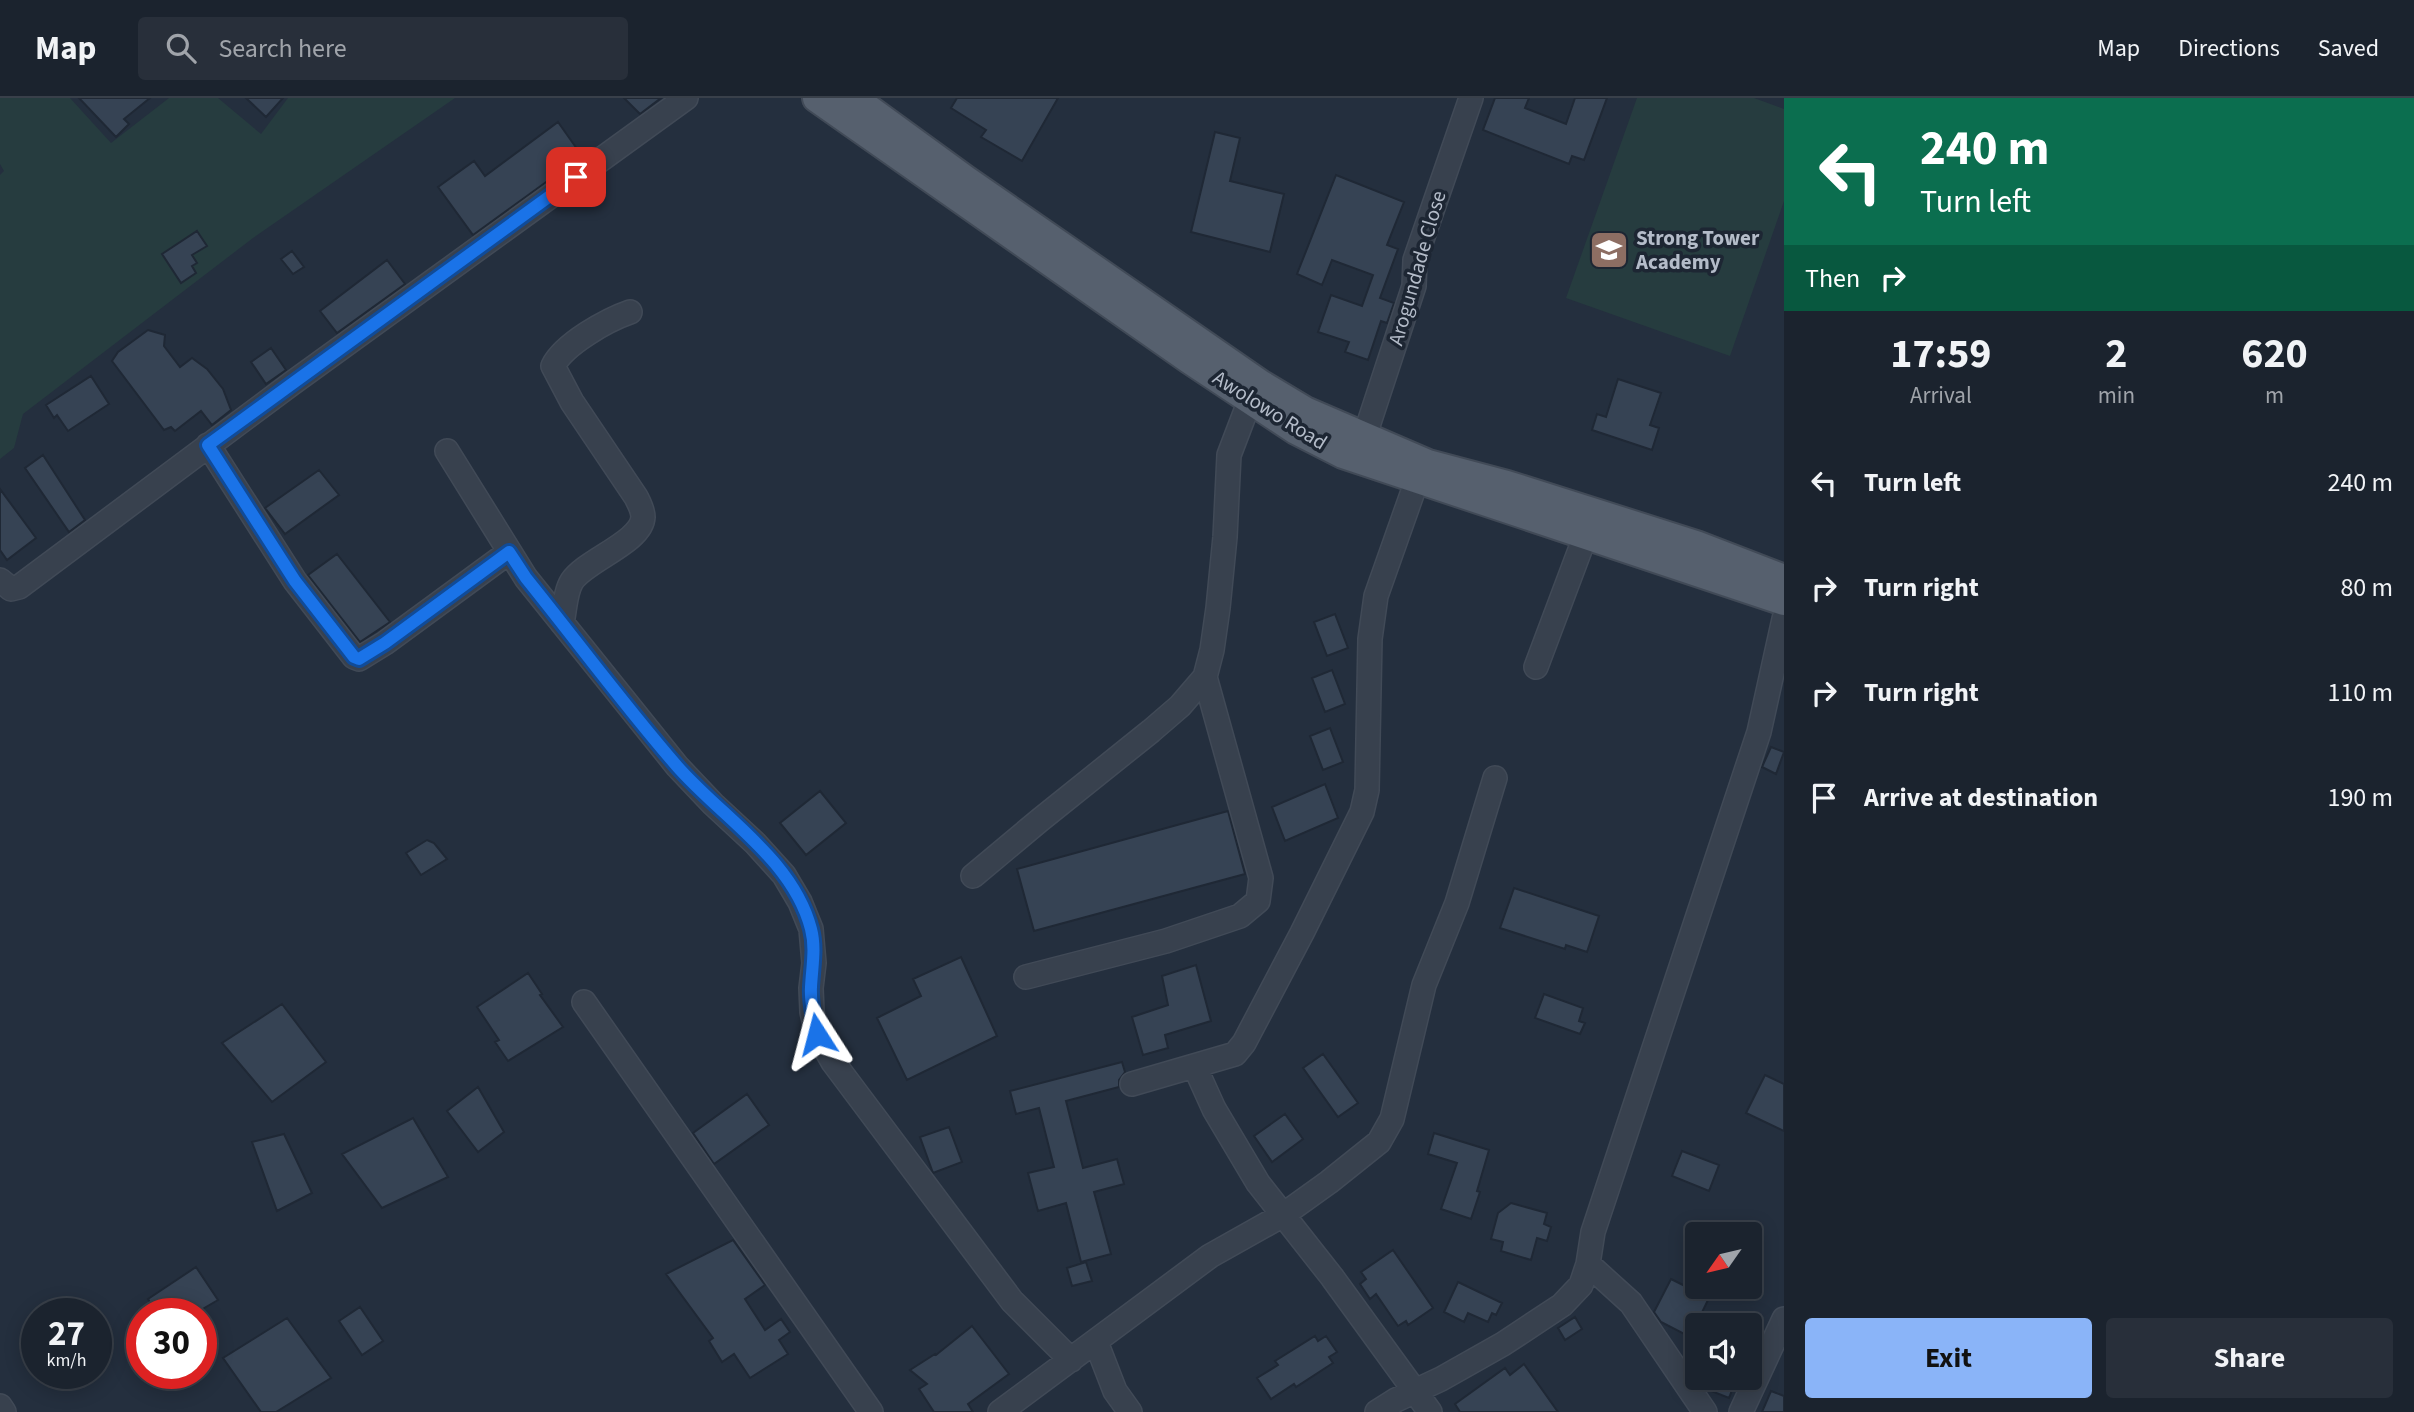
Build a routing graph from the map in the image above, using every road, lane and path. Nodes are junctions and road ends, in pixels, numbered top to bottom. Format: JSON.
{"nodes":[{"id":1,"x":686,"y":98,"type":"edge"},
{"id":2,"x":817,"y":98,"type":"edge"},
{"id":3,"x":853,"y":98,"type":"edge"},
{"id":4,"x":1471,"y":98,"type":"edge"},
{"id":5,"x":630,"y":312,"type":"dead end"},
{"id":6,"x":1250,"y":400,"type":"junction"},
{"id":7,"x":1364,"y":438,"type":"junction"},
{"id":8,"x":208,"y":445,"type":"junction"},
{"id":9,"x":447,"y":451,"type":"dead end"},
{"id":10,"x":1417,"y":480,"type":"junction"},
{"id":11,"x":1586,"y":534,"type":"junction"},
{"id":12,"x":509,"y":552,"type":"junction"},
{"id":13,"x":1784,"y":579,"type":"edge"},
{"id":14,"x":0,"y":580,"type":"edge"},
{"id":15,"x":1784,"y":601,"type":"edge"},
{"id":16,"x":1784,"y":619,"type":"edge"},
{"id":17,"x":562,"y":623,"type":"junction"},
{"id":18,"x":1536,"y":667,"type":"dead end"},
{"id":19,"x":1205,"y":677,"type":"junction"},
{"id":20,"x":1494,"y":778,"type":"dead end"},
{"id":21,"x":973,"y":876,"type":"dead end"},
{"id":22,"x":1026,"y":977,"type":"dead end"},
{"id":23,"x":584,"y":1002,"type":"dead end"},
{"id":24,"x":1195,"y":1067,"type":"junction"},
{"id":25,"x":1132,"y":1084,"type":"dead end"},
{"id":26,"x":1283,"y":1215,"type":"junction"},
{"id":27,"x":1588,"y":1264,"type":"junction"},
{"id":28,"x":1784,"y":1320,"type":"edge"},
{"id":29,"x":1096,"y":1342,"type":"junction"},
{"id":30,"x":1071,"y":1360,"type":"junction"},
{"id":31,"x":1773,"y":1373,"type":"edge"},
{"id":32,"x":1415,"y":1390,"type":"junction"},
{"id":33,"x":0,"y":1406,"type":"edge"},
{"id":34,"x":4,"y":1412,"type":"edge"},
{"id":35,"x":871,"y":1412,"type":"edge"},
{"id":36,"x":1000,"y":1412,"type":"edge"},
{"id":37,"x":1130,"y":1412,"type":"edge"},
{"id":38,"x":1377,"y":1412,"type":"edge"},
{"id":39,"x":1430,"y":1412,"type":"edge"},
{"id":40,"x":1705,"y":1412,"type":"edge"},
{"id":41,"x":1741,"y":1412,"type":"edge"}],
"edges":[{"from":1,"to":8,"type":"street"},
{"from":2,"to":6,"type":"main road","name":"Awolowo Road"},
{"from":3,"to":7,"type":"main road","name":"Awolowo Road"},
{"from":4,"to":7,"type":"street","name":"Arogundade Close"},
{"from":5,"to":17,"type":"street"},
{"from":6,"to":10,"type":"main road","name":"Awolowo Road"},
{"from":6,"to":19,"type":"street"},
{"from":7,"to":13,"type":"main road","name":"Awolowo Road"},
{"from":8,"to":12,"type":"street"},
{"from":8,"to":14,"type":"street"},
{"from":9,"to":12,"type":"street"},
{"from":10,"to":11,"type":"main road","name":"Awolowo Road"},
{"from":10,"to":24,"type":"street"},
{"from":11,"to":15,"type":"main road","name":"Awolowo Road"},
{"from":11,"to":18,"type":"street"},
{"from":12,"to":17,"type":"street"},
{"from":16,"to":27,"type":"street"},
{"from":17,"to":30,"type":"street"},
{"from":19,"to":21,"type":"street"},
{"from":19,"to":22,"type":"street"},
{"from":20,"to":26,"type":"street"},
{"from":23,"to":35,"type":"street"},
{"from":24,"to":25,"type":"street"},
{"from":24,"to":26,"type":"street"},
{"from":26,"to":29,"type":"street"},
{"from":26,"to":32,"type":"street"},
{"from":27,"to":32,"type":"street"},
{"from":27,"to":40,"type":"street"},
{"from":28,"to":31,"type":"street"},
{"from":29,"to":30,"type":"street"},
{"from":29,"to":37,"type":"street"},
{"from":30,"to":36,"type":"street"},
{"from":31,"to":41,"type":"street"},
{"from":32,"to":38,"type":"street"},
{"from":32,"to":39,"type":"street"},
{"from":33,"to":34,"type":"street"}]}
